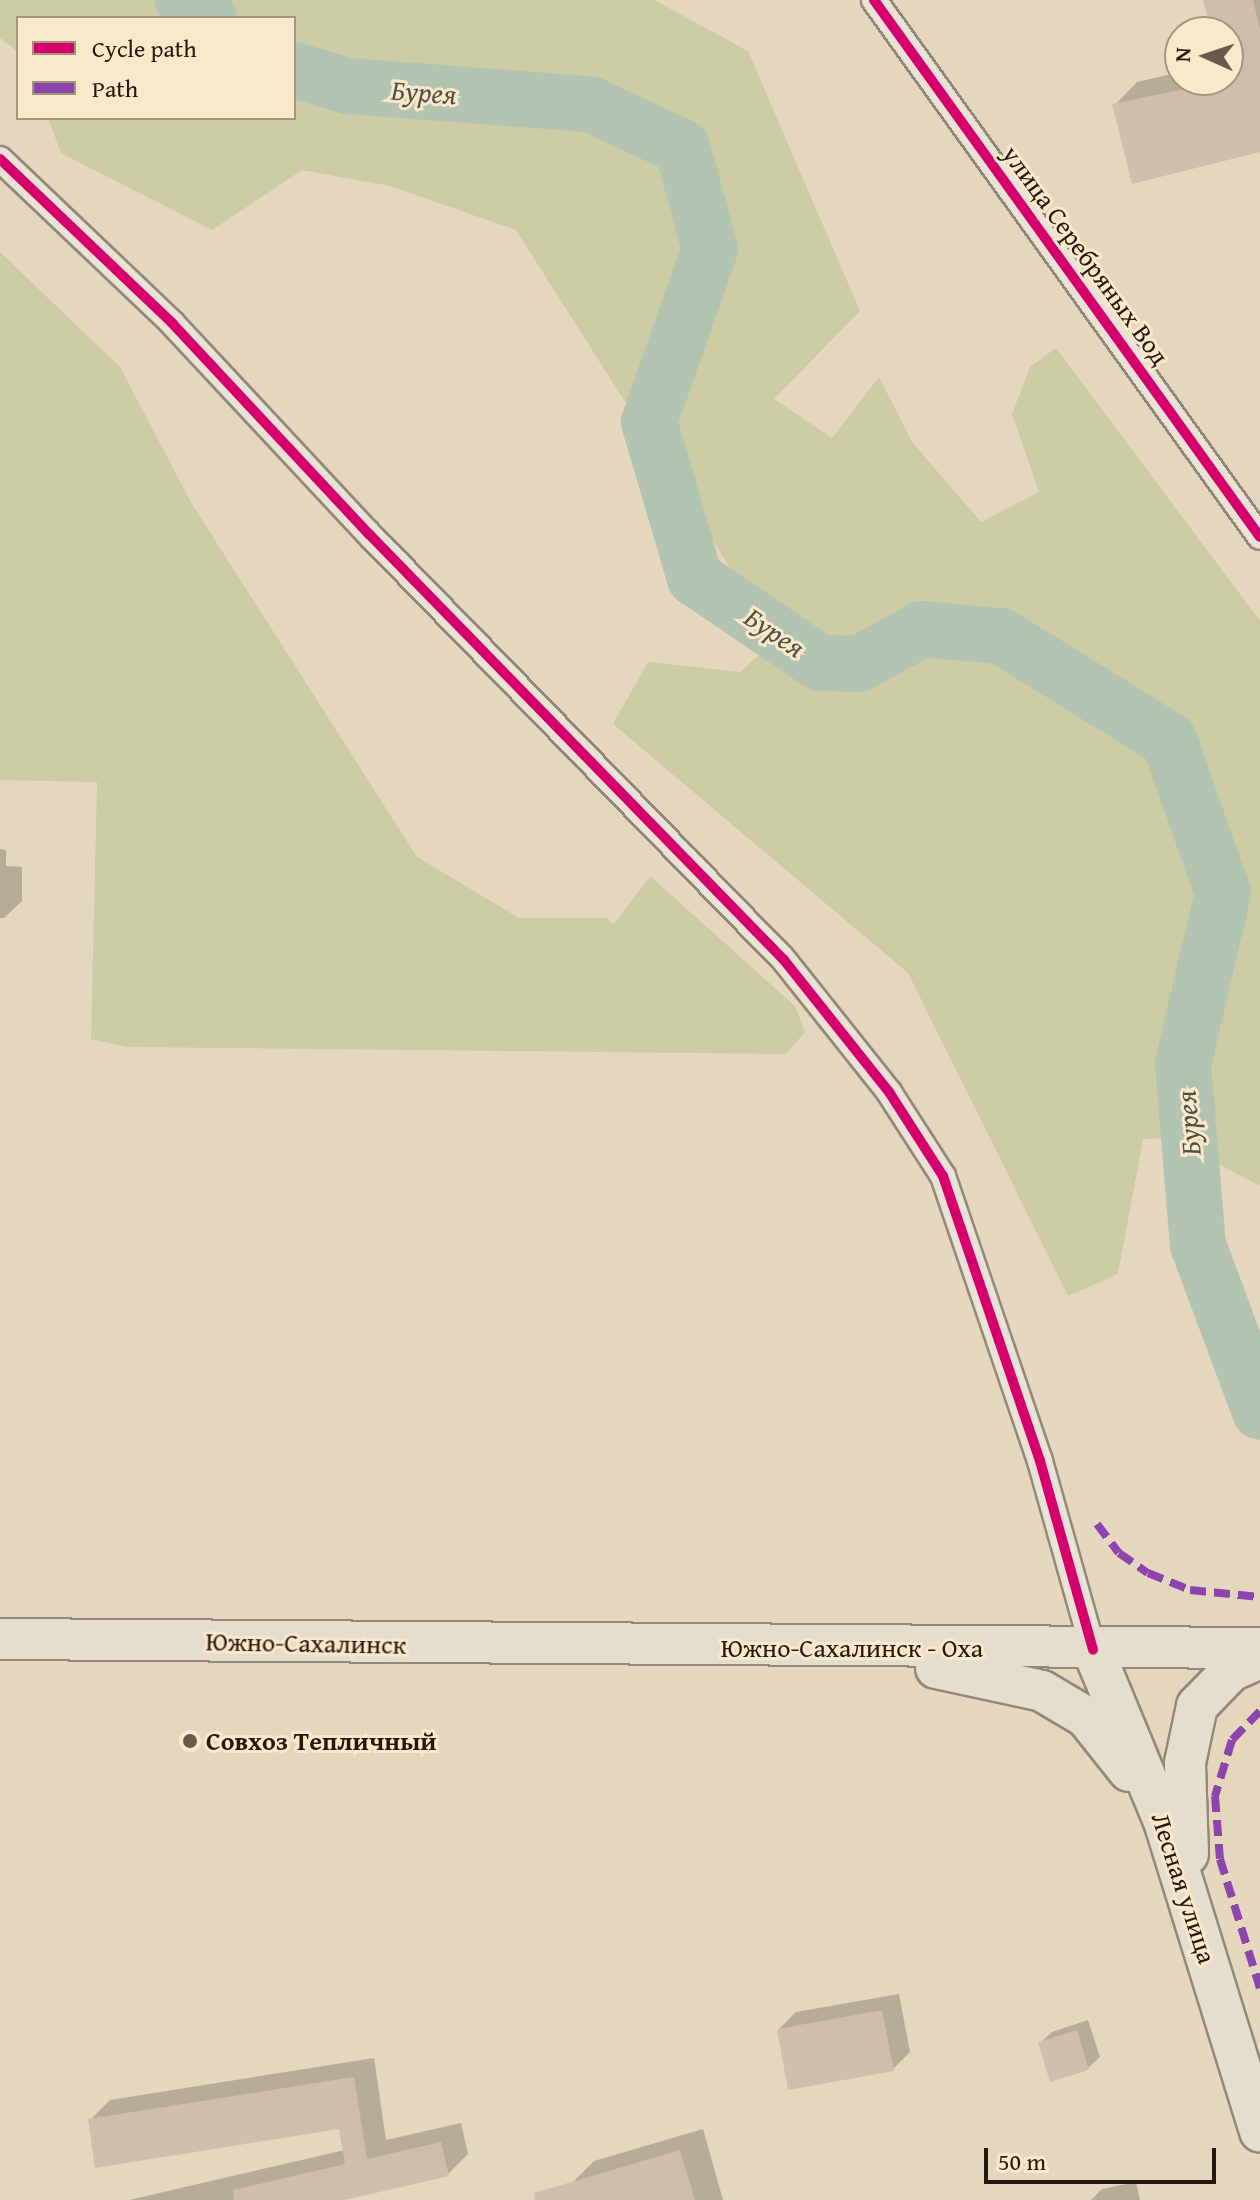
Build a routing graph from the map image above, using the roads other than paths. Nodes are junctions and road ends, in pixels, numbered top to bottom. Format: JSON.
{"nodes":[{"id":1,"x":874,"y":0,"type":"edge"},
{"id":2,"x":0,"y":159,"type":"edge"},
{"id":3,"x":1260,"y":537,"type":"edge"},
{"id":4,"x":0,"y":1639,"type":"edge"},
{"id":5,"x":612,"y":1647,"type":"joint"},
{"id":6,"x":806,"y":1648,"type":"junction"},
{"id":7,"x":1260,"y":1648,"type":"edge"},
{"id":8,"x":1093,"y":1650,"type":"junction"},
{"id":9,"x":1260,"y":1658,"type":"edge"},
{"id":10,"x":1157,"y":1806,"type":"junction"},
{"id":11,"x":1190,"y":1906,"type":"junction"},
{"id":12,"x":1260,"y":2131,"type":"edge"}],
"edges":[{"from":1,"to":3,"type":"street","name":"улица Серебряных Вод"},
{"from":2,"to":8,"type":"street"},
{"from":4,"to":5,"type":"main road","name":"Южно-Сахалинск"},
{"from":5,"to":6,"type":"main road","name":"Южно-Сахалинск - Оха"},
{"from":6,"to":8,"type":"main road","name":"Южно-Сахалинск - Оха"},
{"from":6,"to":10,"type":"main road"},
{"from":7,"to":8,"type":"main road","name":"Южно-Сахалинск - Оха"},
{"from":8,"to":10,"type":"main road","name":"Лесная улица"},
{"from":9,"to":11,"type":"main road"},
{"from":10,"to":11,"type":"main road","name":"Лесная улица"},
{"from":11,"to":12,"type":"main road","name":"Лесная улица"}]}
